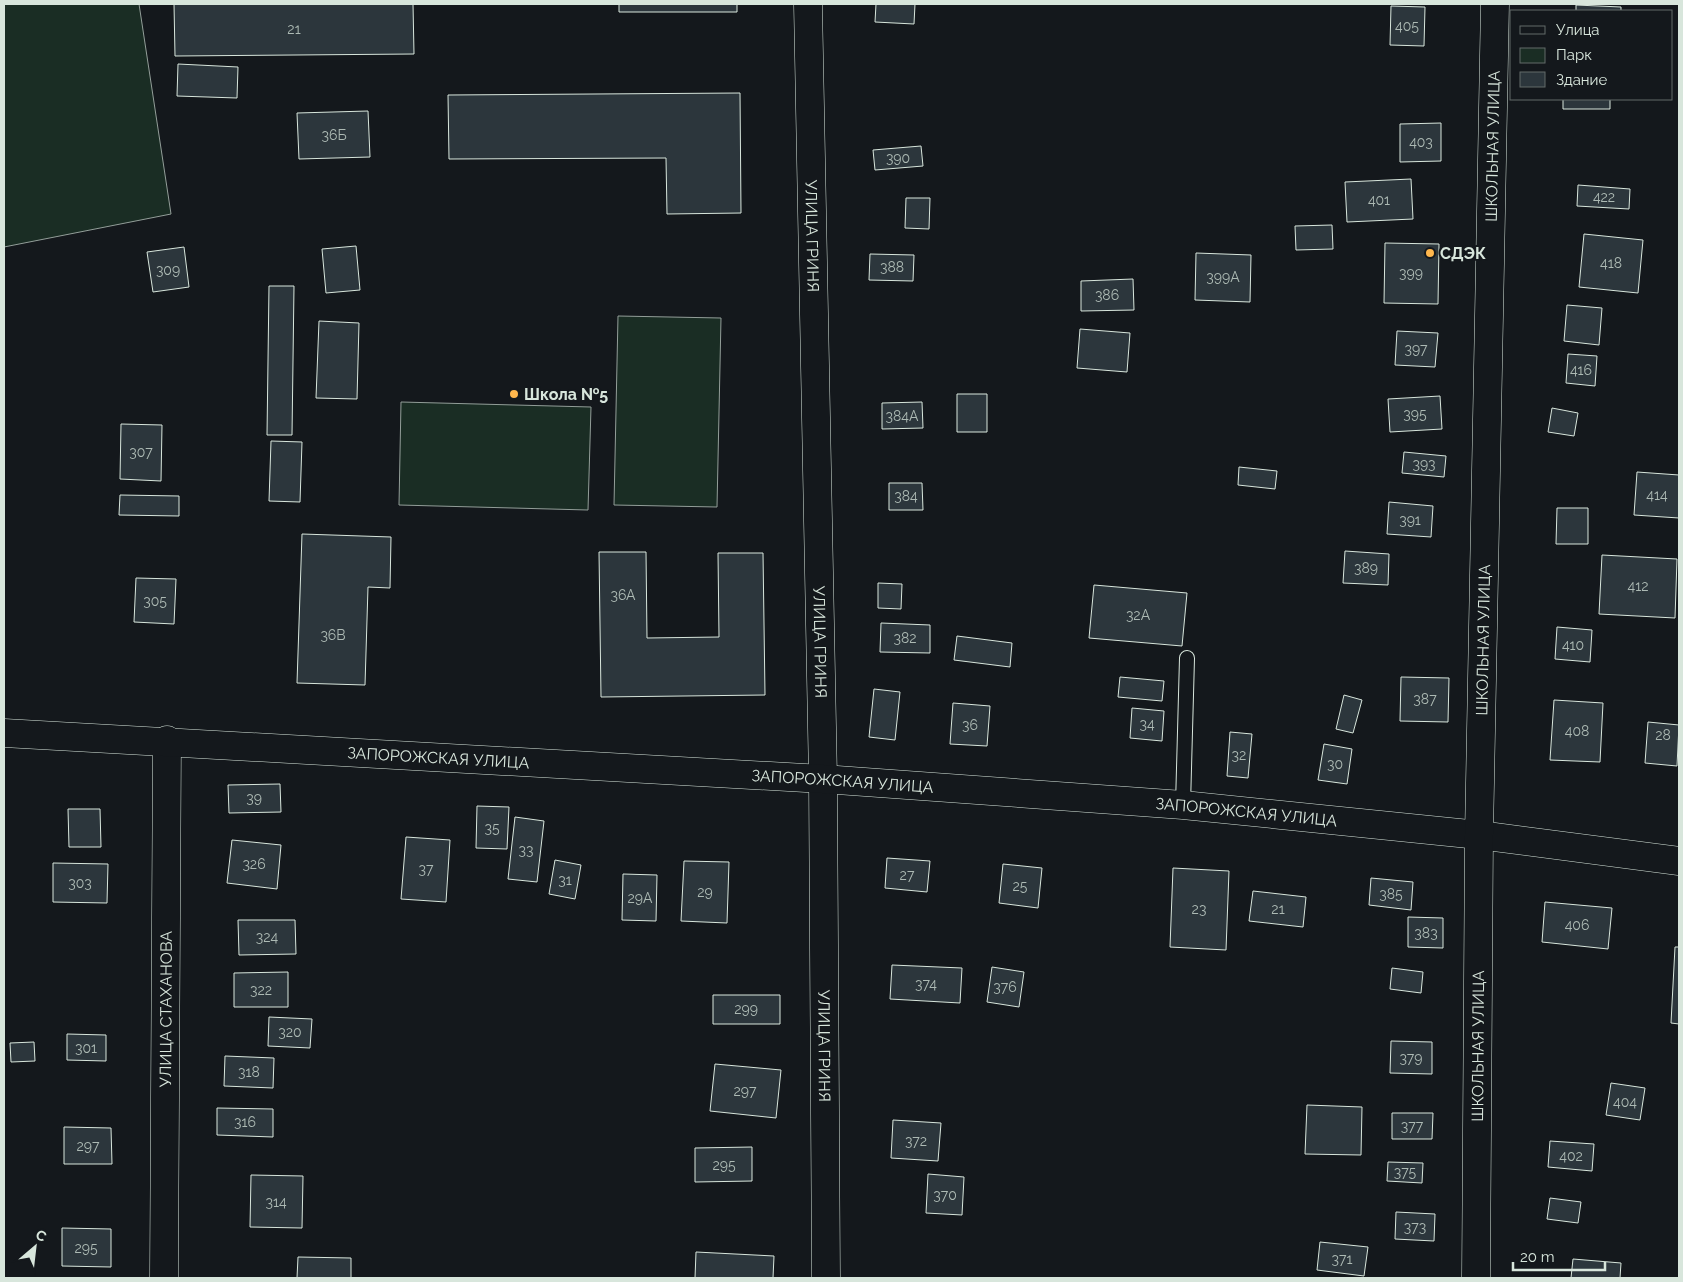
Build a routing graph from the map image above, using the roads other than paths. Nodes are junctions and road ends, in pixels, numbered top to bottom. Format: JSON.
{"nodes":[{"id":1,"x":808,"y":4,"type":"edge"},
{"id":2,"x":1495,"y":4,"type":"edge"},
{"id":3,"x":1188,"y":658,"type":"dead end"},
{"id":4,"x":4,"y":732,"type":"edge"},
{"id":5,"x":167,"y":740,"type":"junction"},
{"id":6,"x":824,"y":779,"type":"junction"},
{"id":7,"x":1183,"y":805,"type":"junction"},
{"id":8,"x":1479,"y":834,"type":"junction"},
{"id":9,"x":1679,"y":861,"type":"edge"},
{"id":10,"x":164,"y":1278,"type":"edge"},
{"id":11,"x":826,"y":1278,"type":"edge"},
{"id":12,"x":1476,"y":1278,"type":"edge"}],
"edges":[{"from":1,"to":6,"type":"street","name":"УЛИЦА ГРИНЯ"},
{"from":2,"to":8,"type":"street","name":"ШКОЛЬНАЯ УЛИЦА"},
{"from":3,"to":7,"type":"lane"},
{"from":4,"to":5,"type":"street","name":"ЗАПОРОЖСКАЯ УЛИЦА"},
{"from":5,"to":6,"type":"street","name":"ЗАПОРОЖСКАЯ УЛИЦА"},
{"from":5,"to":10,"type":"street","name":"УЛИЦА СТАХАНОВА"},
{"from":6,"to":7,"type":"street","name":"ЗАПОРОЖСКАЯ УЛИЦА"},
{"from":6,"to":11,"type":"street","name":"УЛИЦА ГРИНЯ"},
{"from":7,"to":8,"type":"street","name":"ЗАПОРОЖСКАЯ УЛИЦА"},
{"from":8,"to":9,"type":"street","name":"ЗАПОРОЖСКАЯ УЛИЦА"},
{"from":8,"to":12,"type":"street","name":"ШКОЛЬНАЯ УЛИЦА"}]}
